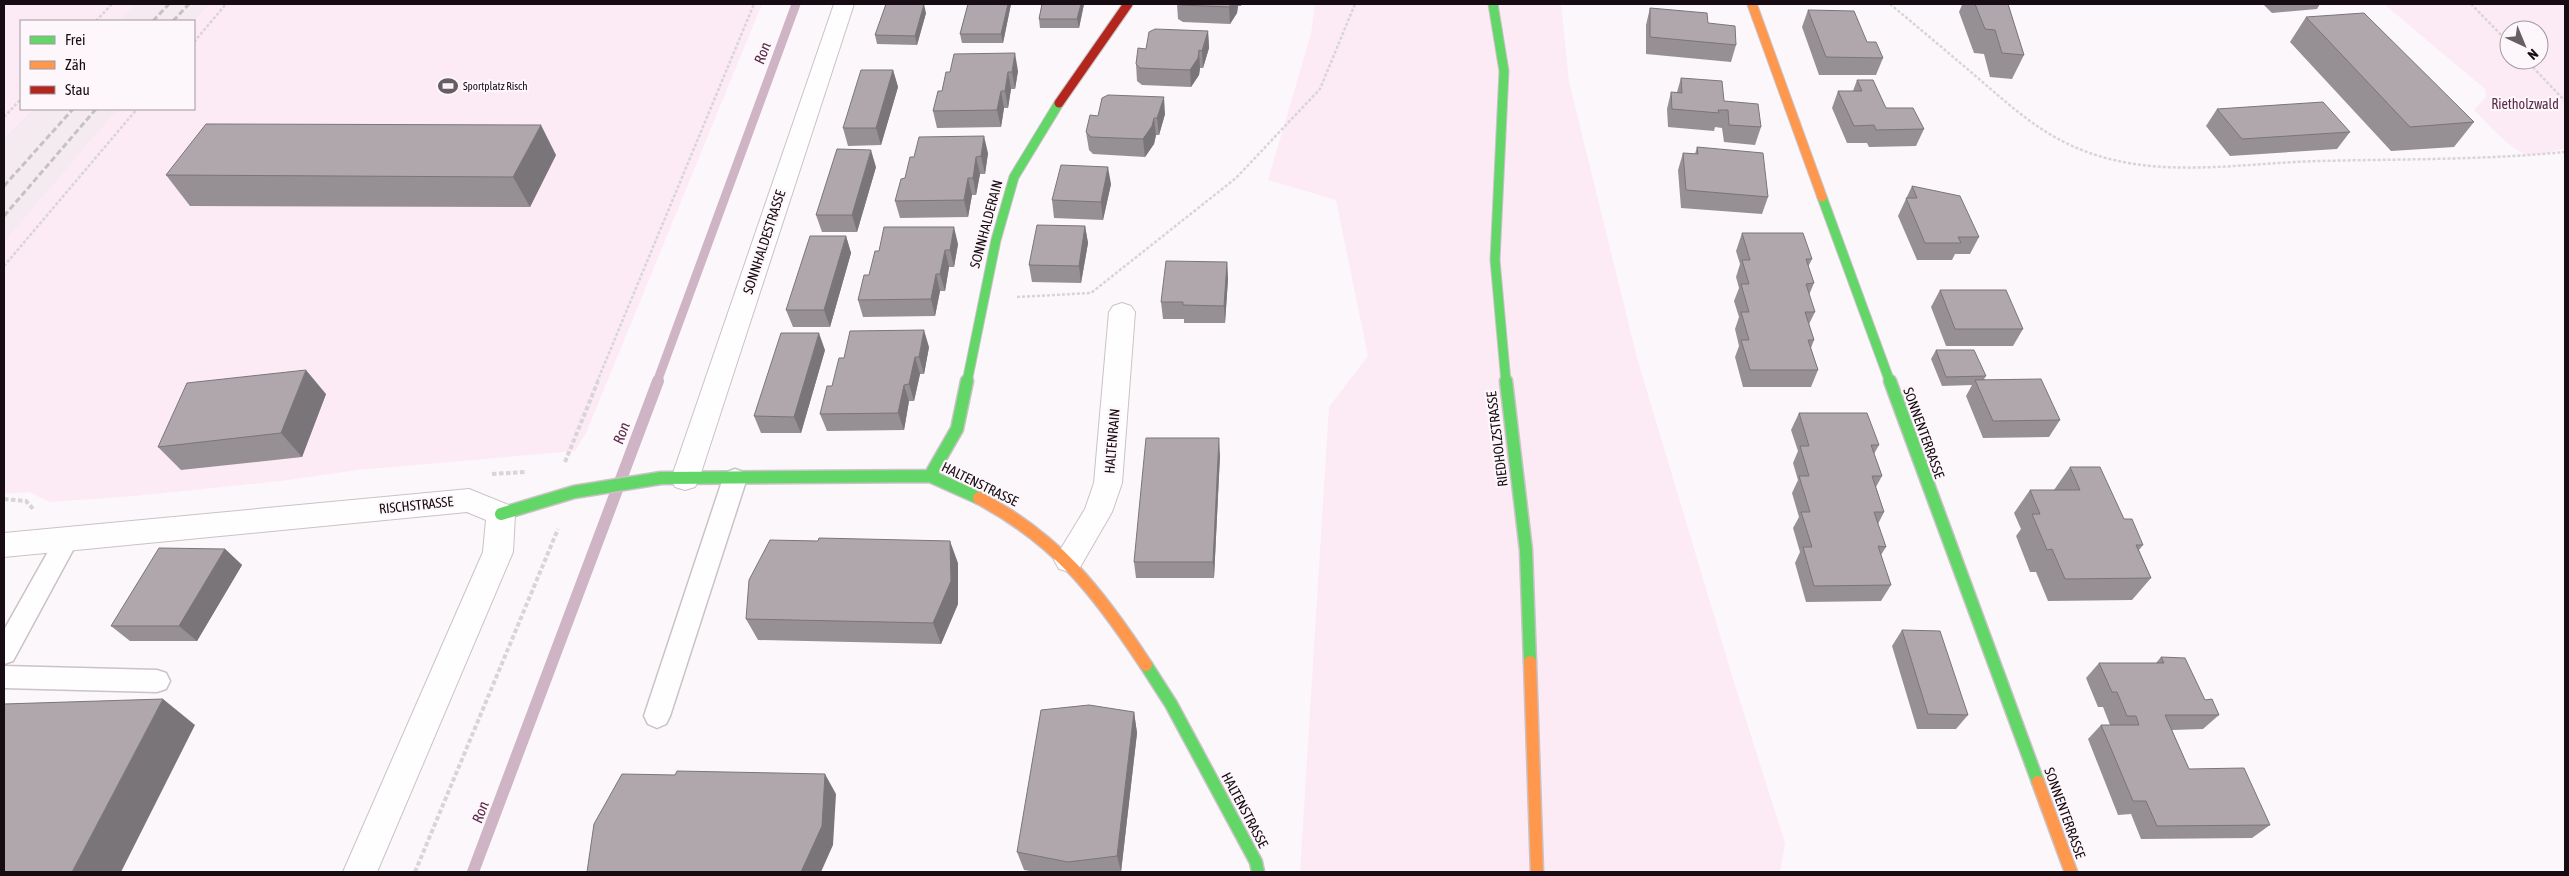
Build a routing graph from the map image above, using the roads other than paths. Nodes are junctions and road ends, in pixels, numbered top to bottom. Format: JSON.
{"nodes":[{"id":1,"x":844,"y":4,"type":"edge"},
{"id":2,"x":1128,"y":4,"type":"edge"},
{"id":3,"x":1493,"y":4,"type":"edge"},
{"id":4,"x":1752,"y":4,"type":"edge"},
{"id":5,"x":1122,"y":312,"type":"dead end"},
{"id":6,"x":930,"y":476,"type":"junction"},
{"id":7,"x":736,"y":478,"type":"junction"},
{"id":8,"x":685,"y":479,"type":"junction"},
{"id":9,"x":501,"y":514,"type":"junction"},
{"id":10,"x":67,"y":539,"type":"junction"},
{"id":11,"x":4,"y":545,"type":"edge"},
{"id":12,"x":1069,"y":560,"type":"junction"},
{"id":13,"x":4,"y":653,"type":"edge"},
{"id":14,"x":4,"y":677,"type":"edge"},
{"id":15,"x":157,"y":682,"type":"dead end"},
{"id":16,"x":657,"y":716,"type":"dead end"},
{"id":17,"x":360,"y":872,"type":"edge"},
{"id":18,"x":1258,"y":872,"type":"edge"},
{"id":19,"x":1537,"y":872,"type":"edge"},
{"id":20,"x":2072,"y":872,"type":"edge"}],
"edges":[{"from":1,"to":8,"type":"street","name":"SONNHALDESTRASSE"},
{"from":2,"to":6,"type":"street","name":"SONNHALDERAIN"},
{"from":3,"to":19,"type":"street","name":"RIEDHOLZSTRASSE"},
{"from":4,"to":20,"type":"street","name":"SONNENTERRASSE"},
{"from":5,"to":12,"type":"street","name":"HALTENRAIN"},
{"from":6,"to":7,"type":"street","name":"HALTENSTRASSE"},
{"from":6,"to":12,"type":"street","name":"HALTENSTRASSE"},
{"from":7,"to":8,"type":"street","name":"HALTENSTRASSE"},
{"from":7,"to":16,"type":"lane"},
{"from":8,"to":9,"type":"street","name":"HALTENSTRASSE"},
{"from":9,"to":10,"type":"street","name":"RISCHSTRASSE"},
{"from":9,"to":17,"type":"street"},
{"from":10,"to":11,"type":"street","name":"RISCHSTRASSE"},
{"from":10,"to":13,"type":"lane"},
{"from":12,"to":18,"type":"street","name":"HALTENSTRASSE"},
{"from":14,"to":15,"type":"lane"}]}
